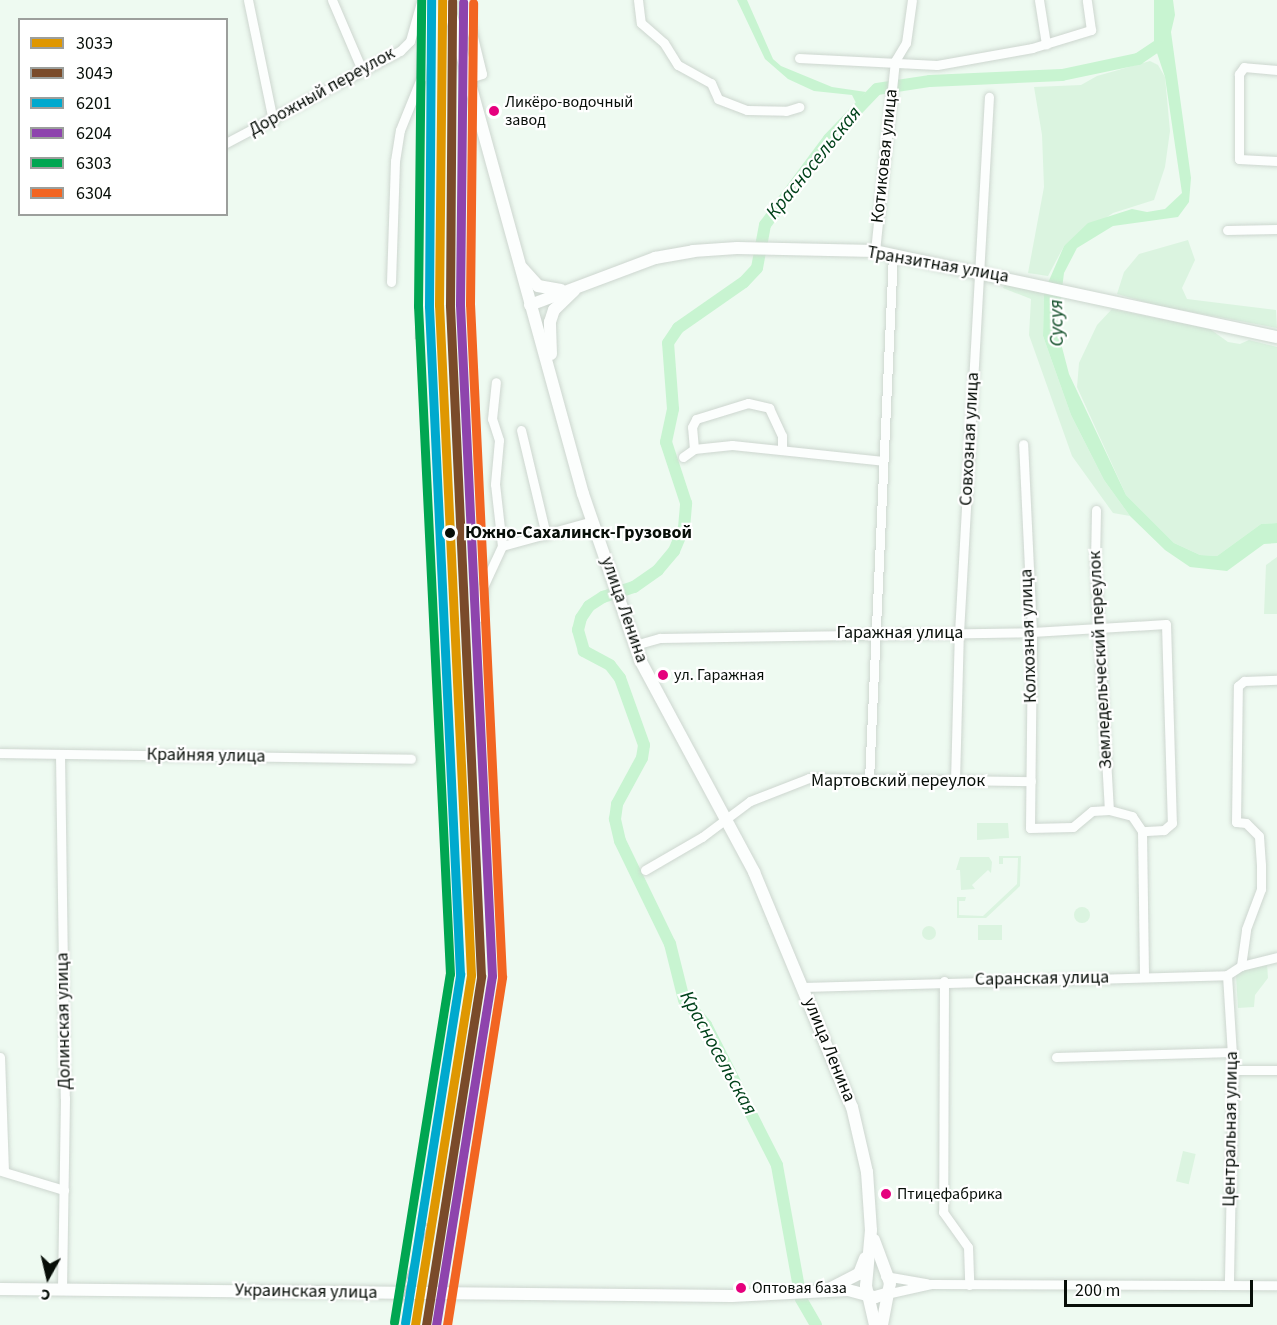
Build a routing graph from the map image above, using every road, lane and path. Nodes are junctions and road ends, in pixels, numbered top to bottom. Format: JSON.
{"nodes":[{"id":1,"x":248,"y":0,"type":"edge"},
{"id":2,"x":332,"y":0,"type":"edge"},
{"id":3,"x":424,"y":0,"type":"edge"},
{"id":4,"x":447,"y":0,"type":"edge"},
{"id":5,"x":464,"y":0,"type":"edge"},
{"id":6,"x":638,"y":0,"type":"edge"},
{"id":7,"x":912,"y":0,"type":"edge"},
{"id":8,"x":1039,"y":0,"type":"edge"},
{"id":9,"x":1087,"y":0,"type":"edge"},
{"id":10,"x":1046,"y":44,"type":"junction"},
{"id":11,"x":799,"y":58,"type":"dead end"},
{"id":12,"x":895,"y":61,"type":"junction"},
{"id":13,"x":362,"y":70,"type":"junction"},
{"id":14,"x":1277,"y":70,"type":"edge"},
{"id":15,"x":476,"y":76,"type":"junction"},
{"id":16,"x":989,"y":97,"type":"dead end"},
{"id":17,"x":799,"y":107,"type":"dead end"},
{"id":18,"x":273,"y":121,"type":"junction"},
{"id":19,"x":228,"y":142,"type":"edge"},
{"id":20,"x":1277,"y":162,"type":"edge"},
{"id":21,"x":1277,"y":229,"type":"edge"},
{"id":22,"x":1227,"y":230,"type":"dead end"},
{"id":23,"x":875,"y":251,"type":"junction"},
{"id":24,"x":893,"y":254,"type":"junction"},
{"id":25,"x":519,"y":265,"type":"junction"},
{"id":26,"x":979,"y":270,"type":"junction"},
{"id":27,"x":391,"y":282,"type":"dead end"},
{"id":28,"x":577,"y":288,"type":"junction"},
{"id":29,"x":530,"y":304,"type":"junction"},
{"id":30,"x":1277,"y":337,"type":"edge"},
{"id":31,"x":496,"y":382,"type":"dead end"},
{"id":32,"x":564,"y":425,"type":"junction"},
{"id":33,"x":521,"y":430,"type":"dead end"},
{"id":34,"x":1023,"y":444,"type":"dead end"},
{"id":35,"x":782,"y":449,"type":"junction"},
{"id":36,"x":694,"y":450,"type":"junction"},
{"id":37,"x":683,"y":458,"type":"dead end"},
{"id":38,"x":883,"y":461,"type":"junction"},
{"id":39,"x":1096,"y":510,"type":"dead end"},
{"id":40,"x":593,"y":521,"type":"junction"},
{"id":41,"x":546,"y":535,"type":"junction"},
{"id":42,"x":501,"y":546,"type":"junction"},
{"id":43,"x":481,"y":617,"type":"dead end"},
{"id":44,"x":1099,"y":627,"type":"junction"},
{"id":45,"x":1032,"y":632,"type":"junction"},
{"id":46,"x":875,"y":633,"type":"junction"},
{"id":47,"x":959,"y":633,"type":"junction"},
{"id":48,"x":635,"y":645,"type":"junction"},
{"id":49,"x":1277,"y":680,"type":"edge"},
{"id":50,"x":0,"y":753,"type":"edge"},
{"id":51,"x":60,"y":754,"type":"junction"},
{"id":52,"x":411,"y":759,"type":"dead end"},
{"id":53,"x":869,"y":780,"type":"junction"},
{"id":54,"x":955,"y":781,"type":"junction"},
{"id":55,"x":1031,"y":781,"type":"junction"},
{"id":56,"x":1109,"y":810,"type":"junction"},
{"id":57,"x":728,"y":819,"type":"junction"},
{"id":58,"x":1142,"y":831,"type":"junction"},
{"id":59,"x":645,"y":870,"type":"dead end"},
{"id":60,"x":1277,"y":957,"type":"edge"},
{"id":61,"x":1241,"y":966,"type":"junction"},
{"id":62,"x":1227,"y":975,"type":"junction"},
{"id":63,"x":1144,"y":976,"type":"junction"},
{"id":64,"x":944,"y":981,"type":"junction"},
{"id":65,"x":803,"y":987,"type":"junction"},
{"id":66,"x":1233,"y":1052,"type":"junction"},
{"id":67,"x":0,"y":1057,"type":"edge"},
{"id":68,"x":1056,"y":1058,"type":"dead end"},
{"id":69,"x":1233,"y":1070,"type":"junction"},
{"id":70,"x":1277,"y":1070,"type":"edge"},
{"id":71,"x":2,"y":1171,"type":"edge"},
{"id":72,"x":64,"y":1190,"type":"junction"},
{"id":73,"x":871,"y":1230,"type":"junction"},
{"id":74,"x":885,"y":1276,"type":"junction"},
{"id":75,"x":869,"y":1277,"type":"junction"},
{"id":76,"x":931,"y":1284,"type":"junction"},
{"id":77,"x":1229,"y":1284,"type":"junction"},
{"id":78,"x":1277,"y":1284,"type":"edge"},
{"id":79,"x":969,"y":1285,"type":"junction"},
{"id":80,"x":62,"y":1288,"type":"junction"},
{"id":81,"x":0,"y":1289,"type":"edge"},
{"id":82,"x":824,"y":1290,"type":"junction"},
{"id":83,"x":868,"y":1293,"type":"junction"},
{"id":84,"x":886,"y":1294,"type":"junction"},
{"id":85,"x":874,"y":1320,"type":"edge"},
{"id":86,"x":882,"y":1325,"type":"edge"}],
"edges":[{"from":1,"to":18,"type":"street"},
{"from":2,"to":13,"type":"street"},
{"from":3,"to":13,"type":"street","name":"Дорожный переулок"},
{"from":3,"to":27,"type":"street"},
{"from":4,"to":15,"type":"main road","name":"улица Ленина"},
{"from":5,"to":15,"type":"street"},
{"from":6,"to":17,"type":"street"},
{"from":7,"to":12,"type":"street"},
{"from":8,"to":10,"type":"street"},
{"from":9,"to":10,"type":"street"},
{"from":10,"to":12,"type":"street"},
{"from":11,"to":12,"type":"street"},
{"from":12,"to":23,"type":"street","name":"Котиковая улица"},
{"from":13,"to":18,"type":"street","name":"Дорожный переулок"},
{"from":14,"to":20,"type":"street"},
{"from":15,"to":25,"type":"main road","name":"улица Ленина"},
{"from":16,"to":26,"type":"street","name":"Совхозная улица"},
{"from":18,"to":19,"type":"street","name":"Дорожный переулок"},
{"from":21,"to":22,"type":"street"},
{"from":23,"to":24,"type":"main road","name":"Транзитная улица"},
{"from":23,"to":28,"type":"main road","name":"Транзитная улица"},
{"from":24,"to":26,"type":"main road","name":"Транзитная улица"},
{"from":24,"to":38,"type":"street"},
{"from":25,"to":28,"type":"main road"},
{"from":25,"to":29,"type":"main road","name":"улица Ленина"},
{"from":26,"to":30,"type":"main road","name":"Транзитная улица"},
{"from":26,"to":47,"type":"street","name":"Совхозная улица"},
{"from":28,"to":29,"type":"main road","name":"Транзитная улица"},
{"from":28,"to":32,"type":"main road"},
{"from":29,"to":32,"type":"main road","name":"улица Ленина"},
{"from":31,"to":42,"type":"street"},
{"from":32,"to":40,"type":"main road","name":"улица Ленина"},
{"from":33,"to":41,"type":"street"},
{"from":34,"to":45,"type":"street","name":"Колхозная улица"},
{"from":35,"to":36,"type":"street"},
{"from":35,"to":36,"type":"street"},
{"from":35,"to":38,"type":"street"},
{"from":36,"to":37,"type":"street"},
{"from":38,"to":46,"type":"street"},
{"from":39,"to":44,"type":"street","name":"Земледельческий переулок"},
{"from":40,"to":41,"type":"street"},
{"from":40,"to":48,"type":"main road","name":"улица Ленина"},
{"from":41,"to":42,"type":"street"},
{"from":42,"to":43,"type":"street"},
{"from":44,"to":45,"type":"street","name":"Гаражная улица"},
{"from":44,"to":56,"type":"street","name":"Земледельческий переулок"},
{"from":44,"to":58,"type":"street","name":"Гаражная улица"},
{"from":45,"to":47,"type":"street","name":"Гаражная улица"},
{"from":45,"to":55,"type":"street","name":"Колхозная улица"},
{"from":46,"to":47,"type":"street","name":"Гаражная улица"},
{"from":46,"to":48,"type":"street","name":"Гаражная улица"},
{"from":46,"to":53,"type":"street"},
{"from":47,"to":54,"type":"street","name":"Совхозная улица"},
{"from":48,"to":57,"type":"main road","name":"улица Ленина"},
{"from":49,"to":61,"type":"street"},
{"from":50,"to":51,"type":"street","name":"Крайняя улица"},
{"from":51,"to":52,"type":"street","name":"Крайняя улица"},
{"from":51,"to":72,"type":"street","name":"Долинская улица"},
{"from":53,"to":54,"type":"street","name":"Мартовский переулок"},
{"from":53,"to":57,"type":"street","name":"Мартовский переулок"},
{"from":54,"to":55,"type":"street","name":"Мартовский переулок"},
{"from":55,"to":56,"type":"street","name":"Колхозная улица"},
{"from":56,"to":58,"type":"street"},
{"from":57,"to":59,"type":"street","name":"Мартовский переулок"},
{"from":57,"to":65,"type":"main road","name":"улица Ленина"},
{"from":58,"to":63,"type":"street"},
{"from":60,"to":61,"type":"street"},
{"from":61,"to":62,"type":"street"},
{"from":62,"to":63,"type":"street","name":"Саранская улица"},
{"from":62,"to":66,"type":"street","name":"Центральная улица"},
{"from":63,"to":64,"type":"street","name":"Саранская улица"},
{"from":64,"to":65,"type":"street","name":"Саранская улица"},
{"from":64,"to":79,"type":"street"},
{"from":65,"to":73,"type":"main road","name":"улица Ленина"},
{"from":66,"to":68,"type":"street"},
{"from":66,"to":69,"type":"street","name":"Центральная улица"},
{"from":67,"to":71,"type":"street"},
{"from":69,"to":70,"type":"street"},
{"from":69,"to":77,"type":"street","name":"Центральная улица"},
{"from":71,"to":72,"type":"street"},
{"from":72,"to":80,"type":"street","name":"Долинская улица"},
{"from":73,"to":74,"type":"main road","name":"улица Ленина"},
{"from":73,"to":75,"type":"main road","name":"улица Ленина"},
{"from":73,"to":82,"type":"main road"},
{"from":74,"to":75,"type":"main road","name":"Украинская улица"},
{"from":74,"to":76,"type":"street"},
{"from":74,"to":84,"type":"main road","name":"улица Ленина"},
{"from":75,"to":82,"type":"main road","name":"Украинская улица"},
{"from":75,"to":83,"type":"main road","name":"улица Ленина"},
{"from":76,"to":79,"type":"street","name":"Украинская улица"},
{"from":76,"to":84,"type":"street","name":"Украинская улица"},
{"from":77,"to":78,"type":"street","name":"Украинская улица"},
{"from":77,"to":79,"type":"street","name":"Украинская улица"},
{"from":80,"to":81,"type":"main road","name":"Украинская улица"},
{"from":80,"to":82,"type":"main road","name":"Украинская улица"},
{"from":82,"to":83,"type":"main road","name":"Украинская улица"},
{"from":82,"to":85,"type":"main road"},
{"from":83,"to":84,"type":"main road","name":"Украинская улица"},
{"from":83,"to":85,"type":"main road","name":"улица Ленина"},
{"from":84,"to":86,"type":"main road","name":"улица Ленина"}]}
